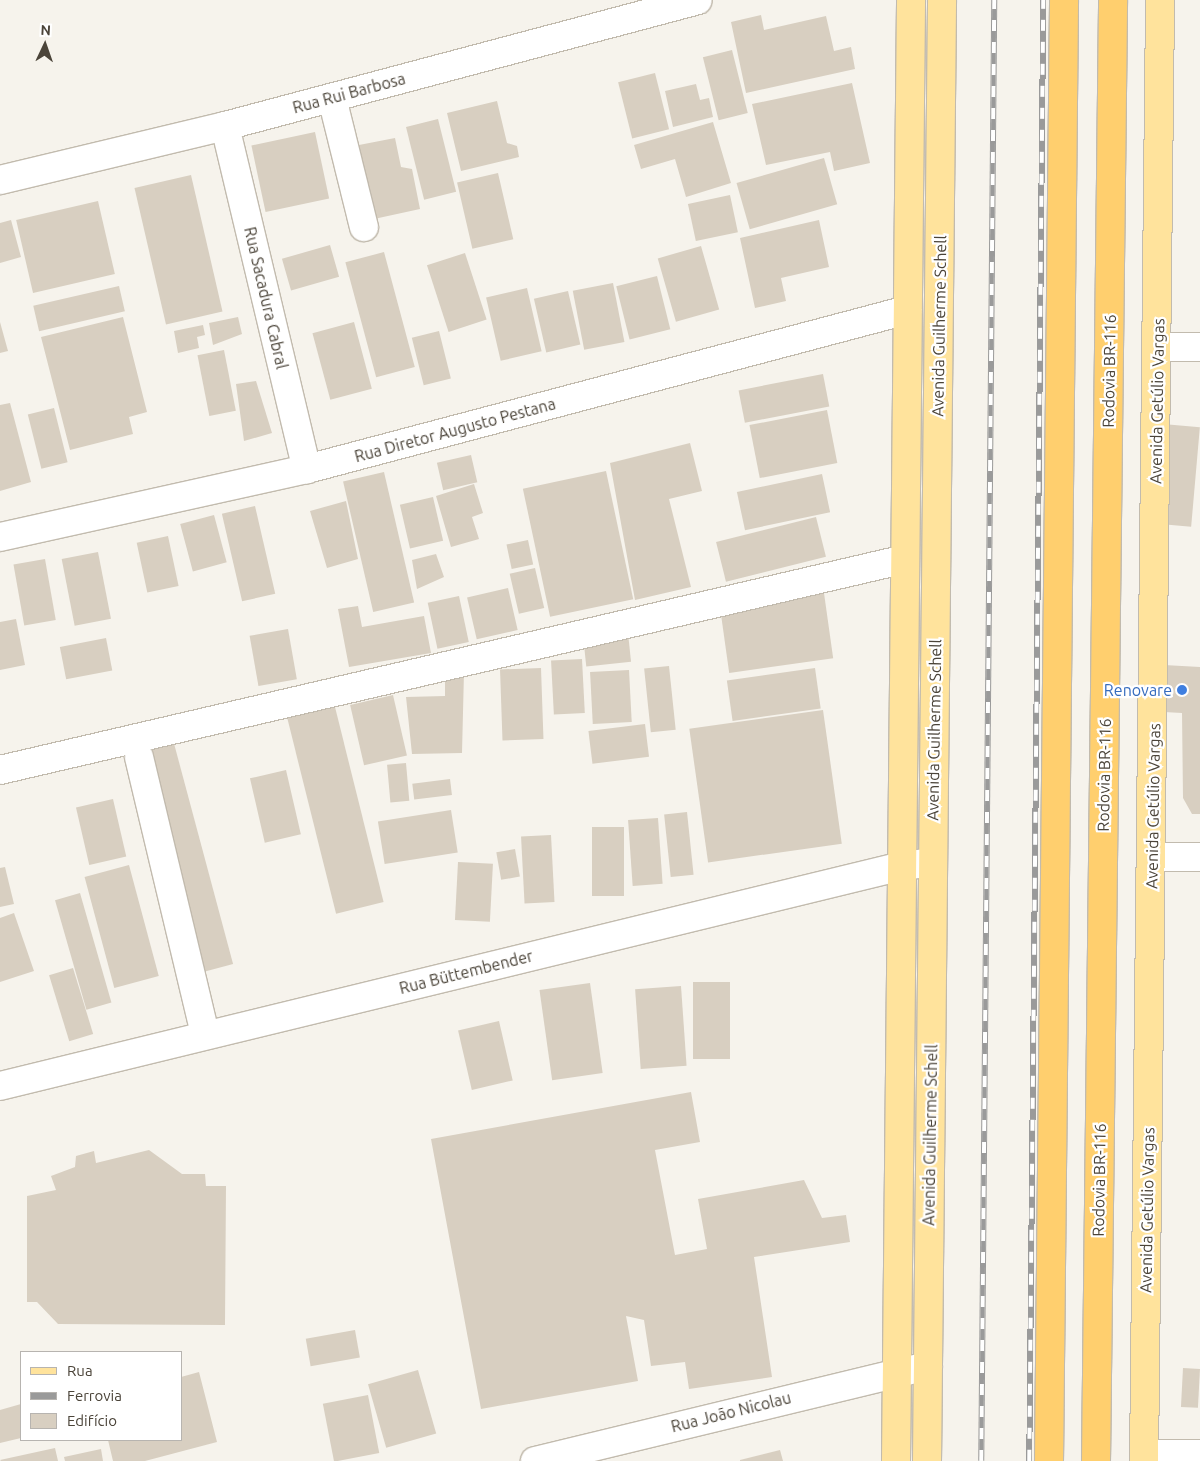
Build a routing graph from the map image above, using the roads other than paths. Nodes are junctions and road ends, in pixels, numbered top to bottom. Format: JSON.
{"nodes":[{"id":1,"x":698,"y":0,"type":"edge"},
{"id":2,"x":911,"y":0,"type":"edge"},
{"id":3,"x":942,"y":0,"type":"edge"},
{"id":4,"x":1064,"y":0,"type":"edge"},
{"id":5,"x":1113,"y":0,"type":"edge"},
{"id":6,"x":1160,"y":0,"type":"edge"},
{"id":7,"x":332,"y":98,"type":"junction"},
{"id":8,"x":225,"y":126,"type":"junction"},
{"id":9,"x":0,"y":180,"type":"edge"},
{"id":10,"x":364,"y":227,"type":"dead end"},
{"id":11,"x":907,"y":310,"type":"junction"},
{"id":12,"x":1157,"y":347,"type":"junction"},
{"id":13,"x":1200,"y":347,"type":"edge"},
{"id":14,"x":307,"y":470,"type":"junction"},
{"id":15,"x":0,"y":537,"type":"edge"},
{"id":16,"x":905,"y":559,"type":"junction"},
{"id":17,"x":139,"y":757,"type":"dead end"},
{"id":18,"x":0,"y":770,"type":"edge"},
{"id":19,"x":1152,"y":857,"type":"junction"},
{"id":20,"x":1200,"y":857,"type":"edge"},
{"id":21,"x":933,"y":862,"type":"junction"},
{"id":22,"x":902,"y":866,"type":"junction"},
{"id":23,"x":205,"y":1034,"type":"junction"},
{"id":24,"x":0,"y":1086,"type":"edge"},
{"id":25,"x":928,"y":1366,"type":"junction"},
{"id":26,"x":897,"y":1371,"type":"junction"},
{"id":27,"x":1200,"y":1454,"type":"edge"},
{"id":28,"x":1144,"y":1458,"type":"edge"},
{"id":29,"x":536,"y":1461,"type":"edge"},
{"id":30,"x":896,"y":1461,"type":"edge"},
{"id":31,"x":927,"y":1461,"type":"edge"},
{"id":32,"x":1049,"y":1461,"type":"edge"},
{"id":33,"x":1096,"y":1461,"type":"edge"}],
"edges":[{"from":1,"to":7,"type":"street","name":"Rua Rui Barbosa"},
{"from":2,"to":11,"type":"main road","name":"Avenida Guilherme Schell"},
{"from":3,"to":21,"type":"main road","name":"Avenida Guilherme Schell"},
{"from":4,"to":32,"type":"highway"},
{"from":5,"to":33,"type":"highway","name":"Rodovia BR-116"},
{"from":6,"to":12,"type":"main road","name":"Avenida Getúlio Vargas"},
{"from":7,"to":8,"type":"street","name":"Rua Rui Barbosa"},
{"from":7,"to":10,"type":"street"},
{"from":8,"to":9,"type":"street","name":"Rua Rui Barbosa"},
{"from":8,"to":14,"type":"street","name":"Rua Sacadura Cabral"},
{"from":11,"to":14,"type":"street","name":"Rua Diretor Augusto Pestana"},
{"from":11,"to":16,"type":"main road","name":"Avenida Guilherme Schell"},
{"from":12,"to":13,"type":"street"},
{"from":12,"to":19,"type":"main road","name":"Avenida Getúlio Vargas"},
{"from":14,"to":15,"type":"street","name":"Rua Diretor Augusto Pestana"},
{"from":16,"to":18,"type":"street"},
{"from":16,"to":22,"type":"main road","name":"Avenida Guilherme Schell"},
{"from":17,"to":23,"type":"street"},
{"from":19,"to":20,"type":"street"},
{"from":19,"to":28,"type":"main road","name":"Avenida Getúlio Vargas"},
{"from":21,"to":22,"type":"street","name":"Rua Büttembender"},
{"from":21,"to":25,"type":"main road","name":"Avenida Guilherme Schell"},
{"from":22,"to":23,"type":"street","name":"Rua Büttembender"},
{"from":22,"to":26,"type":"main road","name":"Avenida Guilherme Schell"},
{"from":23,"to":24,"type":"street","name":"Rua Büttembender"},
{"from":25,"to":26,"type":"street","name":"Rua João Nicolau"},
{"from":25,"to":31,"type":"main road","name":"Avenida Guilherme Schell"},
{"from":26,"to":29,"type":"street","name":"Rua João Nicolau"},
{"from":26,"to":30,"type":"main road","name":"Avenida Guilherme Schell"},
{"from":27,"to":28,"type":"street"}]}
